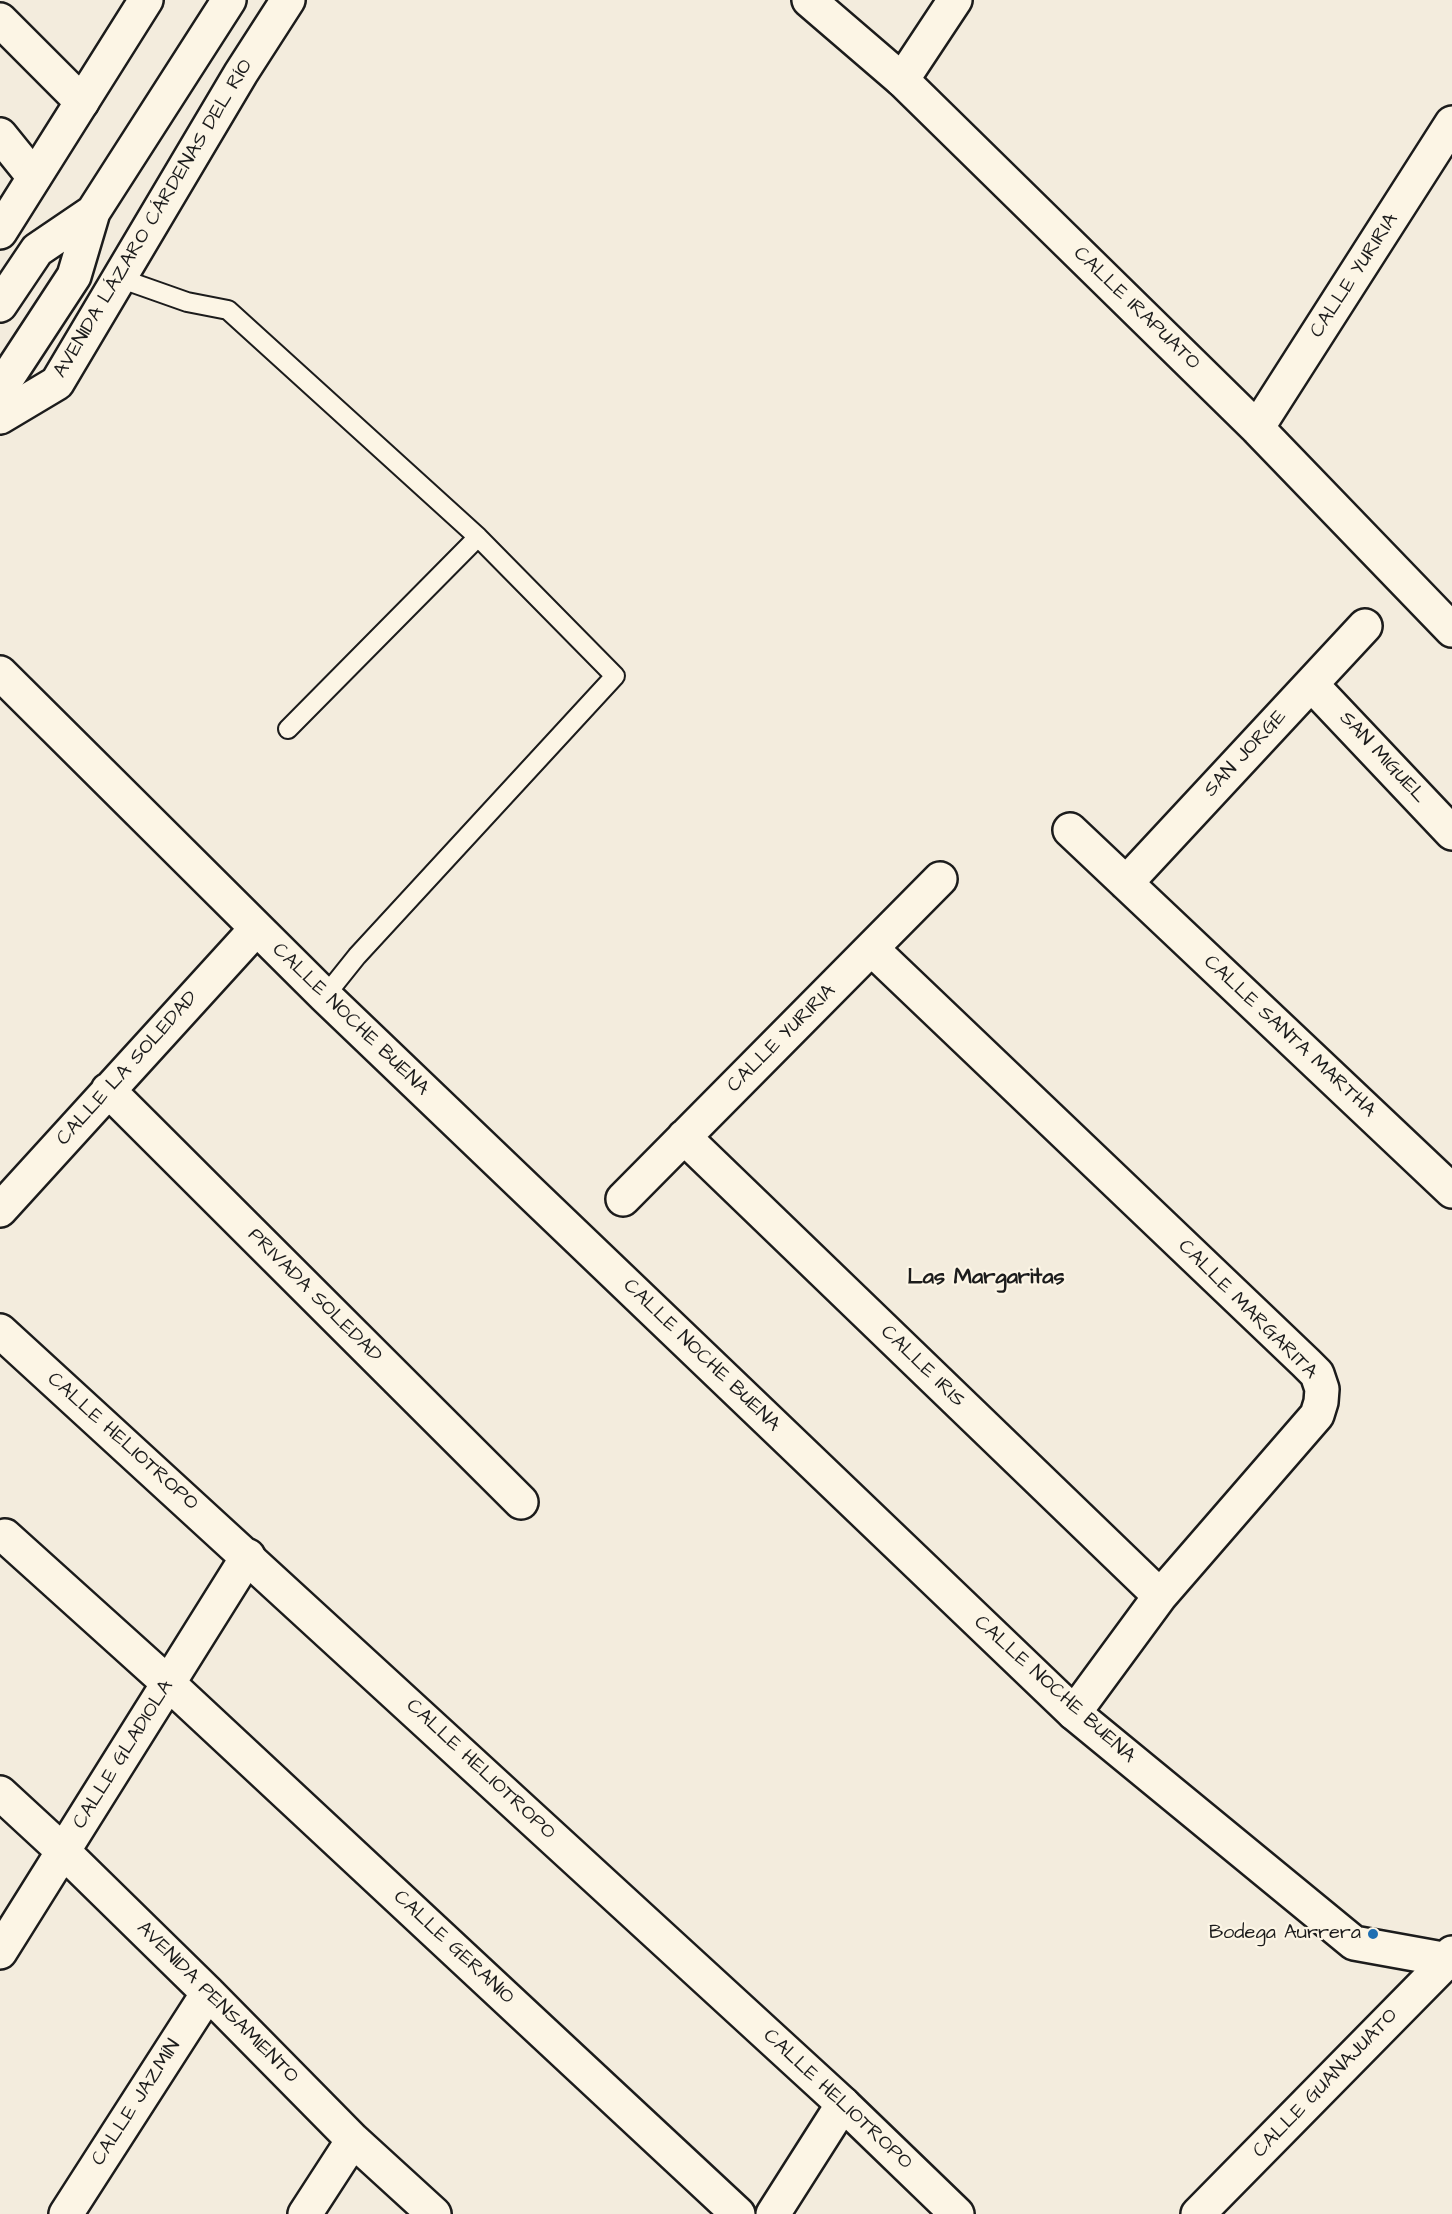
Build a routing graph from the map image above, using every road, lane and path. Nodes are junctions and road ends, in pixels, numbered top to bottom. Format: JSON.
{"nodes":[{"id":1,"x":146,"y":0,"type":"edge"},
{"id":2,"x":229,"y":0,"type":"edge"},
{"id":3,"x":288,"y":0,"type":"edge"},
{"id":4,"x":809,"y":0,"type":"edge"},
{"id":5,"x":955,"y":0,"type":"edge"},
{"id":6,"x":0,"y":20,"type":"edge"},
{"id":7,"x":902,"y":80,"type":"junction"},
{"id":8,"x":82,"y":102,"type":"junction"},
{"id":9,"x":1452,"y":123,"type":"edge"},
{"id":10,"x":0,"y":135,"type":"edge"},
{"id":11,"x":34,"y":177,"type":"junction"},
{"id":12,"x":93,"y":212,"type":"junction"},
{"id":13,"x":0,"y":232,"type":"edge"},
{"id":14,"x":119,"y":278,"type":"junction"},
{"id":15,"x":0,"y":305,"type":"edge"},
{"id":16,"x":0,"y":389,"type":"edge"},
{"id":17,"x":0,"y":417,"type":"edge"},
{"id":18,"x":1257,"y":429,"type":"junction"},
{"id":19,"x":478,"y":537,"type":"junction"},
{"id":20,"x":1365,"y":626,"type":"dead end"},
{"id":21,"x":1452,"y":630,"type":"edge"},
{"id":22,"x":0,"y":673,"type":"edge"},
{"id":23,"x":1311,"y":684,"type":"junction"},
{"id":24,"x":288,"y":729,"type":"dead end"},
{"id":25,"x":1070,"y":830,"type":"dead end"},
{"id":26,"x":1452,"y":832,"type":"edge"},
{"id":27,"x":940,"y":879,"type":"dead end"},
{"id":28,"x":1126,"y":883,"type":"junction"},
{"id":29,"x":256,"y":929,"type":"junction"},
{"id":30,"x":872,"y":949,"type":"junction"},
{"id":31,"x":324,"y":996,"type":"junction"},
{"id":32,"x":108,"y":1090,"type":"junction"},
{"id":33,"x":684,"y":1137,"type":"junction"},
{"id":34,"x":1452,"y":1191,"type":"edge"},
{"id":35,"x":623,"y":1198,"type":"dead end"},
{"id":36,"x":0,"y":1210,"type":"edge"},
{"id":37,"x":0,"y":1331,"type":"edge"},
{"id":38,"x":521,"y":1502,"type":"dead end"},
{"id":39,"x":5,"y":1536,"type":"dead end"},
{"id":40,"x":248,"y":1556,"type":"junction"},
{"id":41,"x":1160,"y":1596,"type":"junction"},
{"id":42,"x":168,"y":1683,"type":"junction"},
{"id":43,"x":1074,"y":1713,"type":"junction"},
{"id":44,"x":0,"y":1793,"type":"edge"},
{"id":45,"x":64,"y":1852,"type":"junction"},
{"id":46,"x":0,"y":1952,"type":"edge"},
{"id":47,"x":1451,"y":1959,"type":"edge"},
{"id":48,"x":208,"y":1993,"type":"junction"},
{"id":49,"x":843,"y":2104,"type":"junction"},
{"id":50,"x":353,"y":2140,"type":"junction"},
{"id":51,"x":66,"y":2214,"type":"edge"},
{"id":52,"x":305,"y":2214,"type":"edge"},
{"id":53,"x":434,"y":2214,"type":"edge"},
{"id":54,"x":738,"y":2214,"type":"edge"},
{"id":55,"x":773,"y":2214,"type":"edge"},
{"id":56,"x":957,"y":2214,"type":"edge"},
{"id":57,"x":1198,"y":2214,"type":"edge"}],
"edges":[{"from":1,"to":8,"type":"street"},
{"from":2,"to":12,"type":"street","name":"AVENIDA LÁZARO CÁRDENAS DEL RÍO"},
{"from":3,"to":14,"type":"street","name":"AVENIDA LÁZARO CÁRDENAS DEL RÍO"},
{"from":4,"to":7,"type":"street","name":"CALLE IRAPUATO"},
{"from":5,"to":7,"type":"street"},
{"from":6,"to":8,"type":"street"},
{"from":7,"to":18,"type":"street","name":"CALLE IRAPUATO"},
{"from":8,"to":11,"type":"street"},
{"from":9,"to":18,"type":"street","name":"CALLE YURIRIA"},
{"from":10,"to":11,"type":"street"},
{"from":11,"to":13,"type":"street"},
{"from":12,"to":15,"type":"street","name":"AVENIDA LÁZARO CÁRDENAS DEL RÍO"},
{"from":12,"to":16,"type":"street","name":"AVENIDA LÁZARO CÁRDENAS DEL RÍO"},
{"from":14,"to":17,"type":"street","name":"AVENIDA LÁZARO CÁRDENAS DEL RÍO"},
{"from":14,"to":19,"type":"lane"},
{"from":18,"to":21,"type":"street","name":"CALLE IRAPUATO"},
{"from":19,"to":24,"type":"lane"},
{"from":19,"to":31,"type":"lane"},
{"from":20,"to":23,"type":"street","name":"SAN JORGE"},
{"from":22,"to":29,"type":"street","name":"CALLE NOCHE BUENA"},
{"from":23,"to":26,"type":"street","name":"SAN MIGUEL"},
{"from":23,"to":28,"type":"street","name":"SAN JORGE"},
{"from":25,"to":28,"type":"street","name":"CALLE SANTA MARTHA"},
{"from":27,"to":30,"type":"street","name":"CALLE YURIRIA"},
{"from":28,"to":34,"type":"street","name":"CALLE SANTA MARTHA"},
{"from":29,"to":31,"type":"street","name":"CALLE NOCHE BUENA"},
{"from":29,"to":32,"type":"street","name":"CALLE LA SOLEDAD"},
{"from":30,"to":33,"type":"street","name":"CALLE YURIRIA"},
{"from":30,"to":41,"type":"street","name":"CALLE MARGARITA"},
{"from":31,"to":43,"type":"street","name":"CALLE NOCHE BUENA"},
{"from":32,"to":36,"type":"street","name":"CALLE LA SOLEDAD"},
{"from":32,"to":38,"type":"street","name":"PRIVADA SOLEDAD"},
{"from":33,"to":35,"type":"street","name":"CALLE YURIRIA"},
{"from":33,"to":41,"type":"street","name":"CALLE IRIS"},
{"from":37,"to":40,"type":"street","name":"CALLE HELIOTROPO"},
{"from":39,"to":42,"type":"street","name":"CALLE GERANIO"},
{"from":40,"to":42,"type":"street","name":"CALLE GLADIOLA"},
{"from":40,"to":49,"type":"street","name":"CALLE HELIOTROPO"},
{"from":41,"to":43,"type":"street","name":"CALLE MARGARITA"},
{"from":42,"to":45,"type":"street","name":"CALLE GLADIOLA"},
{"from":42,"to":54,"type":"street","name":"CALLE GERANIO"},
{"from":43,"to":47,"type":"street","name":"CALLE NOCHE BUENA"},
{"from":44,"to":45,"type":"street","name":"AVENIDA PENSAMIENTO"},
{"from":45,"to":46,"type":"street","name":"CALLE GLADIOLA"},
{"from":45,"to":48,"type":"street","name":"AVENIDA PENSAMIENTO"},
{"from":47,"to":57,"type":"street","name":"CALLE GUANAJUATO"},
{"from":48,"to":50,"type":"street","name":"AVENIDA PENSAMIENTO"},
{"from":48,"to":51,"type":"street","name":"CALLE JAZMÍN"},
{"from":49,"to":55,"type":"street"},
{"from":49,"to":56,"type":"street","name":"CALLE HELIOTROPO"},
{"from":50,"to":52,"type":"street"},
{"from":50,"to":53,"type":"street","name":"AVENIDA PENSAMIENTO"}]}
